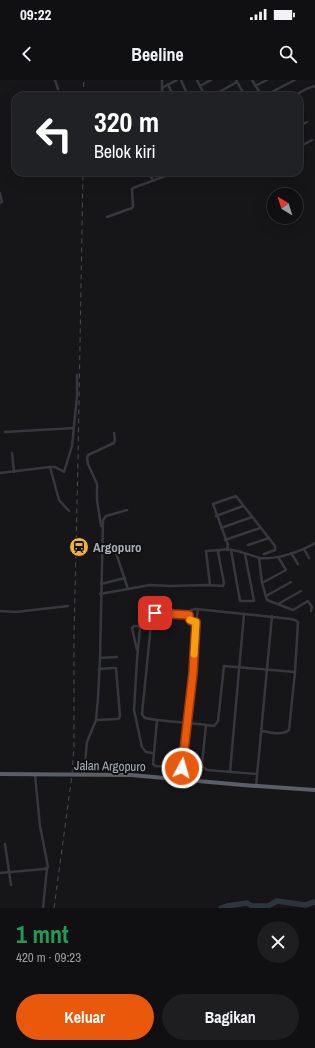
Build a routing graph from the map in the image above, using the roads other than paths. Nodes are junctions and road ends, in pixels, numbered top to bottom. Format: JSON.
{"nodes":[{"id":1,"x":55,"y":80,"type":"edge"},
{"id":2,"x":162,"y":80,"type":"edge"},
{"id":3,"x":177,"y":80,"type":"edge"},
{"id":4,"x":181,"y":80,"type":"edge"},
{"id":5,"x":197,"y":80,"type":"edge"},
{"id":6,"x":211,"y":80,"type":"edge"},
{"id":7,"x":252,"y":80,"type":"edge"},
{"id":8,"x":267,"y":80,"type":"edge"},
{"id":9,"x":295,"y":80,"type":"edge"},
{"id":10,"x":236,"y":81,"type":"edge"},
{"id":11,"x":168,"y":84,"type":"junction"},
{"id":12,"x":200,"y":86,"type":"junction"},
{"id":13,"x":255,"y":86,"type":"junction"},
{"id":14,"x":315,"y":86,"type":"edge"},
{"id":15,"x":162,"y":88,"type":"junction"},
{"id":16,"x":58,"y":89,"type":"dead end"},
{"id":17,"x":162,"y":92,"type":"edge"},
{"id":18,"x":171,"y":92,"type":"edge"},
{"id":19,"x":186,"y":92,"type":"edge"},
{"id":20,"x":203,"y":92,"type":"edge"},
{"id":21,"x":218,"y":92,"type":"edge"},
{"id":22,"x":242,"y":92,"type":"edge"},
{"id":23,"x":260,"y":92,"type":"edge"},
{"id":24,"x":271,"y":92,"type":"edge"},
{"id":25,"x":303,"y":92,"type":"edge"},
{"id":26,"x":307,"y":122,"type":"dead end"},
{"id":27,"x":303,"y":124,"type":"edge"},
{"id":28,"x":312,"y":140,"type":"dead end"},
{"id":29,"x":303,"y":145,"type":"edge"},
{"id":30,"x":150,"y":176,"type":"edge"},
{"id":31,"x":164,"y":176,"type":"edge"},
{"id":32,"x":153,"y":180,"type":"junction"},
{"id":33,"x":0,"y":194,"type":"edge"},
{"id":34,"x":0,"y":203,"type":"edge"},
{"id":35,"x":107,"y":218,"type":"dead end"},
{"id":36,"x":77,"y":375,"type":"dead end"},
{"id":37,"x":74,"y":428,"type":"junction"},
{"id":38,"x":5,"y":432,"type":"dead end"},
{"id":39,"x":114,"y":433,"type":"dead end"},
{"id":40,"x":12,"y":454,"type":"dead end"},
{"id":41,"x":50,"y":467,"type":"junction"},
{"id":42,"x":14,"y":472,"type":"junction"},
{"id":43,"x":0,"y":473,"type":"edge"},
{"id":44,"x":244,"y":506,"type":"junction"},
{"id":45,"x":127,"y":510,"type":"dead end"},
{"id":46,"x":68,"y":511,"type":"dead end"},
{"id":47,"x":216,"y":516,"type":"junction"},
{"id":48,"x":252,"y":517,"type":"junction"},
{"id":49,"x":221,"y":528,"type":"junction"},
{"id":50,"x":260,"y":528,"type":"junction"},
{"id":51,"x":102,"y":532,"type":"junction"},
{"id":52,"x":269,"y":538,"type":"junction"},
{"id":53,"x":225,"y":540,"type":"junction"},
{"id":54,"x":315,"y":543,"type":"edge"},
{"id":55,"x":248,"y":545,"type":"dead end"},
{"id":56,"x":304,"y":549,"type":"junction"},
{"id":57,"x":220,"y":550,"type":"junction"},
{"id":58,"x":229,"y":550,"type":"junction"},
{"id":59,"x":116,"y":553,"type":"dead end"},
{"id":60,"x":245,"y":553,"type":"junction"},
{"id":61,"x":291,"y":553,"type":"junction"},
{"id":62,"x":264,"y":554,"type":"dead end"},
{"id":63,"x":278,"y":557,"type":"junction"},
{"id":64,"x":259,"y":558,"type":"junction"},
{"id":65,"x":309,"y":558,"type":"dead end"},
{"id":66,"x":298,"y":564,"type":"dead end"},
{"id":67,"x":125,"y":578,"type":"junction"},
{"id":68,"x":291,"y":582,"type":"dead end"},
{"id":69,"x":262,"y":583,"type":"junction"},
{"id":70,"x":101,"y":584,"type":"junction"},
{"id":71,"x":210,"y":585,"type":"junction"},
{"id":72,"x":128,"y":589,"type":"junction"},
{"id":73,"x":301,"y":591,"type":"dead end"},
{"id":74,"x":100,"y":594,"type":"junction"},
{"id":75,"x":266,"y":596,"type":"junction"},
{"id":76,"x":278,"y":604,"type":"junction"},
{"id":77,"x":68,"y":606,"type":"dead end"},
{"id":78,"x":198,"y":609,"type":"junction"},
{"id":79,"x":0,"y":611,"type":"edge"},
{"id":80,"x":311,"y":611,"type":"dead end"},
{"id":81,"x":244,"y":614,"type":"junction"},
{"id":82,"x":189,"y":615,"type":"junction"},
{"id":83,"x":272,"y":616,"type":"junction"},
{"id":84,"x":196,"y":622,"type":"junction"},
{"id":85,"x":137,"y":650,"type":"junction"},
{"id":86,"x":117,"y":657,"type":"dead end"},
{"id":87,"x":100,"y":658,"type":"junction"},
{"id":88,"x":240,"y":667,"type":"junction"},
{"id":89,"x":99,"y":669,"type":"junction"},
{"id":90,"x":266,"y":670,"type":"junction"},
{"id":91,"x":295,"y":672,"type":"junction"},
{"id":92,"x":96,"y":720,"type":"junction"},
{"id":93,"x":157,"y":720,"type":"junction"},
{"id":94,"x":187,"y":722,"type":"junction"},
{"id":95,"x":206,"y":725,"type":"junction"},
{"id":96,"x":262,"y":731,"type":"junction"},
{"id":97,"x":153,"y":753,"type":"junction"},
{"id":98,"x":182,"y":768,"type":"junction"},
{"id":99,"x":230,"y":772,"type":"junction"},
{"id":100,"x":0,"y":774,"type":"edge"},
{"id":101,"x":257,"y":774,"type":"junction"},
{"id":102,"x":35,"y":775,"type":"junction"},
{"id":103,"x":84,"y":775,"type":"junction"},
{"id":104,"x":181,"y":780,"type":"junction"},
{"id":105,"x":256,"y":786,"type":"junction"},
{"id":106,"x":315,"y":790,"type":"edge"},
{"id":107,"x":5,"y":844,"type":"dead end"},
{"id":108,"x":47,"y":868,"type":"junction"},
{"id":109,"x":9,"y":872,"type":"junction"},
{"id":110,"x":0,"y":873,"type":"edge"},
{"id":111,"x":11,"y":885,"type":"dead end"},
{"id":112,"x":43,"y":908,"type":"edge"}],
"edges":[{"from":1,"to":16,"type":"street"},
{"from":2,"to":15,"type":"street"},
{"from":3,"to":11,"type":"street"},
{"from":4,"to":19,"type":"street"},
{"from":5,"to":12,"type":"street"},
{"from":6,"to":12,"type":"street"},
{"from":7,"to":13,"type":"street"},
{"from":8,"to":13,"type":"street"},
{"from":9,"to":24,"type":"street"},
{"from":10,"to":21,"type":"street"},
{"from":10,"to":22,"type":"street"},
{"from":11,"to":15,"type":"street"},
{"from":11,"to":18,"type":"street"},
{"from":12,"to":20,"type":"street"},
{"from":13,"to":23,"type":"street"},
{"from":14,"to":25,"type":"street"},
{"from":15,"to":17,"type":"street"},
{"from":26,"to":27,"type":"street"},
{"from":28,"to":29,"type":"street"},
{"from":30,"to":32,"type":"street"},
{"from":31,"to":32,"type":"street"},
{"from":32,"to":35,"type":"street"},
{"from":33,"to":34,"type":"street"},
{"from":36,"to":37,"type":"street"},
{"from":37,"to":38,"type":"street"},
{"from":37,"to":41,"type":"street"},
{"from":39,"to":51,"type":"street"},
{"from":40,"to":42,"type":"street"},
{"from":41,"to":42,"type":"street"},
{"from":41,"to":46,"type":"street"},
{"from":42,"to":43,"type":"street"},
{"from":44,"to":47,"type":"street"},
{"from":44,"to":47,"type":"street"},
{"from":44,"to":48,"type":"street"},
{"from":45,"to":51,"type":"street"},
{"from":47,"to":49,"type":"street"},
{"from":48,"to":49,"type":"street"},
{"from":48,"to":50,"type":"street"},
{"from":49,"to":53,"type":"street"},
{"from":50,"to":52,"type":"street"},
{"from":50,"to":53,"type":"street"},
{"from":51,"to":70,"type":"street"},
{"from":52,"to":55,"type":"street"},
{"from":52,"to":62,"type":"street"},
{"from":53,"to":58,"type":"street"},
{"from":54,"to":56,"type":"street"},
{"from":56,"to":61,"type":"street"},
{"from":56,"to":65,"type":"street"},
{"from":57,"to":58,"type":"street"},
{"from":57,"to":71,"type":"street"},
{"from":57,"to":71,"type":"street"},
{"from":58,"to":60,"type":"street"},
{"from":58,"to":60,"type":"street"},
{"from":59,"to":67,"type":"street"},
{"from":60,"to":64,"type":"street"},
{"from":61,"to":63,"type":"street"},
{"from":61,"to":66,"type":"street"},
{"from":63,"to":64,"type":"street"},
{"from":63,"to":69,"type":"street"},
{"from":64,"to":69,"type":"street"},
{"from":67,"to":70,"type":"street"},
{"from":67,"to":72,"type":"street"},
{"from":68,"to":75,"type":"street"},
{"from":69,"to":75,"type":"street"},
{"from":70,"to":74,"type":"street"},
{"from":71,"to":72,"type":"street"},
{"from":72,"to":74,"type":"street"},
{"from":73,"to":76,"type":"street"},
{"from":74,"to":87,"type":"street"},
{"from":75,"to":76,"type":"street"},
{"from":76,"to":80,"type":"street"},
{"from":77,"to":79,"type":"street"},
{"from":78,"to":81,"type":"street"},
{"from":78,"to":82,"type":"street"},
{"from":78,"to":84,"type":"street"},
{"from":81,"to":83,"type":"street"},
{"from":81,"to":88,"type":"street"},
{"from":82,"to":84,"type":"street"},
{"from":82,"to":93,"type":"street"},
{"from":83,"to":90,"type":"street"},
{"from":83,"to":91,"type":"street"},
{"from":84,"to":94,"type":"street"},
{"from":85,"to":85,"type":"street"},
{"from":85,"to":97,"type":"street"},
{"from":86,"to":87,"type":"street"},
{"from":87,"to":89,"type":"street"},
{"from":88,"to":90,"type":"street"},
{"from":88,"to":95,"type":"street"},
{"from":88,"to":99,"type":"street"},
{"from":89,"to":92,"type":"street"},
{"from":89,"to":92,"type":"street"},
{"from":90,"to":91,"type":"street"},
{"from":90,"to":96,"type":"street"},
{"from":91,"to":96,"type":"street"},
{"from":92,"to":103,"type":"street"},
{"from":93,"to":94,"type":"street"},
{"from":93,"to":97,"type":"street"},
{"from":94,"to":95,"type":"street"},
{"from":94,"to":98,"type":"street"},
{"from":95,"to":99,"type":"street"},
{"from":96,"to":101,"type":"street"},
{"from":97,"to":98,"type":"street"},
{"from":98,"to":104,"type":"street"},
{"from":99,"to":101,"type":"street"},
{"from":100,"to":102,"type":"highway","name":"Jalan Argopuro"},
{"from":101,"to":105,"type":"street"},
{"from":102,"to":103,"type":"highway","name":"Jalan Argopuro"},
{"from":102,"to":108,"type":"street"},
{"from":103,"to":104,"type":"highway","name":"Jalan Argopuro"},
{"from":104,"to":105,"type":"highway","name":"Jalan Argopuro"},
{"from":105,"to":106,"type":"highway","name":"Jalan Argopuro"},
{"from":107,"to":109,"type":"street"},
{"from":108,"to":109,"type":"street"},
{"from":108,"to":112,"type":"street"},
{"from":109,"to":110,"type":"street"},
{"from":109,"to":111,"type":"street"}]}
